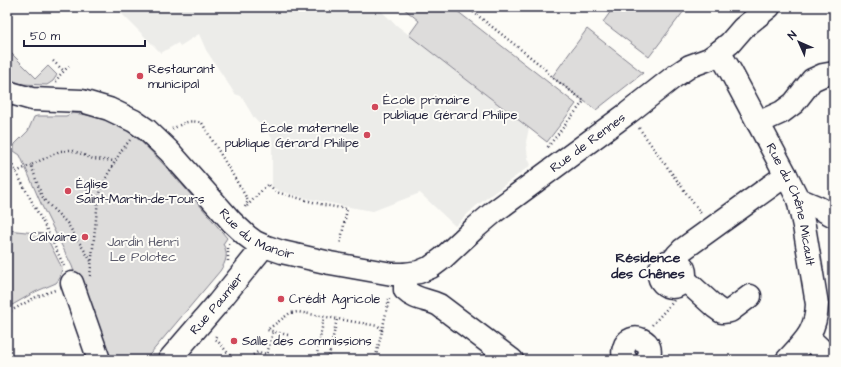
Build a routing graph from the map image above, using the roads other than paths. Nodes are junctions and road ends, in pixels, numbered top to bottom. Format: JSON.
{"nodes":[{"id":1,"x":769,"y":7,"type":"edge"},
{"id":2,"x":720,"y":52,"type":"junction"},
{"id":3,"x":834,"y":73,"type":"edge"},
{"id":4,"x":7,"y":92,"type":"edge"},
{"id":5,"x":758,"y":123,"type":"junction"},
{"id":6,"x":786,"y":175,"type":"junction"},
{"id":7,"x":798,"y":199,"type":"junction"},
{"id":8,"x":834,"y":216,"type":"edge"},
{"id":9,"x":264,"y":246,"type":"junction"},
{"id":10,"x":405,"y":274,"type":"junction"},
{"id":11,"x":72,"y":283,"type":"road end"},
{"id":12,"x":750,"y":296,"type":"dead end"},
{"id":13,"x":808,"y":337,"type":"junction"},
{"id":14,"x":99,"y":360,"type":"edge"},
{"id":15,"x":169,"y":360,"type":"edge"},
{"id":16,"x":512,"y":360,"type":"edge"},
{"id":17,"x":626,"y":360,"type":"edge"},
{"id":18,"x":647,"y":360,"type":"edge"},
{"id":19,"x":787,"y":360,"type":"edge"},
{"id":20,"x":832,"y":360,"type":"edge"}],
"edges":[{"from":1,"to":2,"type":"street","name":"Rue de Rennes"},
{"from":2,"to":5,"type":"street","name":"Rue du Chêne Micault"},
{"from":2,"to":10,"type":"street","name":"Rue de Rennes"},
{"from":3,"to":5,"type":"street"},
{"from":4,"to":9,"type":"street","name":"Rue du Manoir"},
{"from":5,"to":6,"type":"street","name":"Rue du Chêne Micault"},
{"from":6,"to":7,"type":"street","name":"Rue du Chêne Micault"},
{"from":6,"to":12,"type":"street"},
{"from":7,"to":8,"type":"street"},
{"from":7,"to":13,"type":"street","name":"Rue du Chêne Micault"},
{"from":9,"to":10,"type":"street","name":"Rue du Manoir"},
{"from":9,"to":15,"type":"street","name":"Rue Paumier"},
{"from":10,"to":16,"type":"street"},
{"from":11,"to":14,"type":"street"},
{"from":13,"to":19,"type":"street","name":"Rue du Chêne Micault"},
{"from":13,"to":20,"type":"street"},
{"from":17,"to":18,"type":"street"}]}
